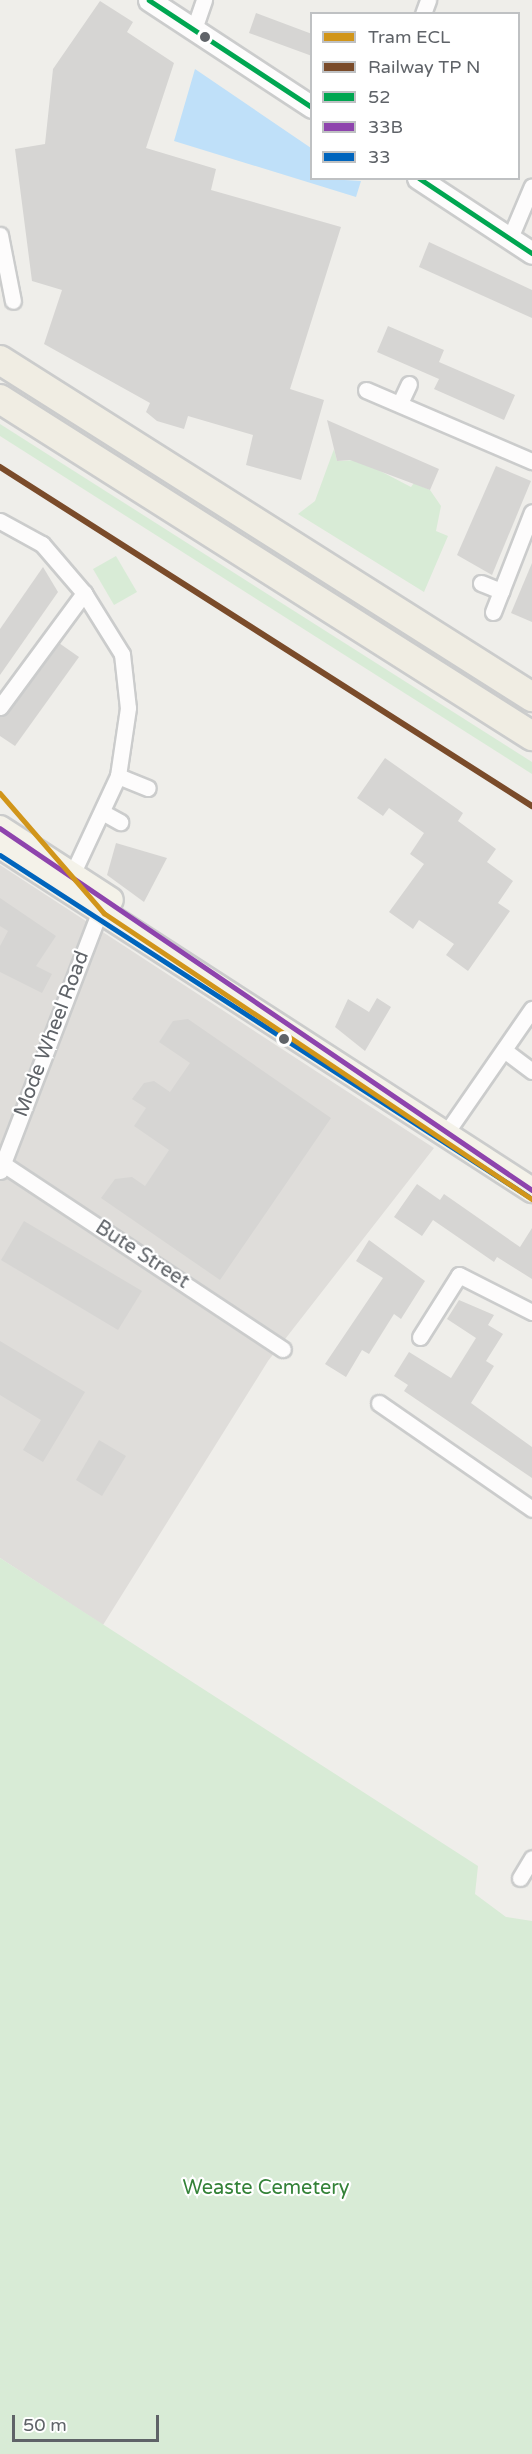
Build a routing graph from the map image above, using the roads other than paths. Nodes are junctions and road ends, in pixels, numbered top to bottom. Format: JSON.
{"nodes":[{"id":1,"x":149,"y":0,"type":"edge"},
{"id":2,"x":204,"y":0,"type":"edge"},
{"id":3,"x":194,"y":29,"type":"junction"},
{"id":4,"x":310,"y":106,"type":"edge"},
{"id":5,"x":421,"y":180,"type":"edge"},
{"id":6,"x":532,"y":186,"type":"edge"},
{"id":7,"x":0,"y":235,"type":"edge"},
{"id":8,"x":510,"y":238,"type":"junction"},
{"id":9,"x":532,"y":253,"type":"edge"},
{"id":10,"x":13,"y":301,"type":"dead end"},
{"id":11,"x":0,"y":360,"type":"edge"},
{"id":12,"x":409,"y":384,"type":"dead end"},
{"id":13,"x":366,"y":390,"type":"dead end"},
{"id":14,"x":0,"y":399,"type":"edge"},
{"id":15,"x":400,"y":404,"type":"junction"},
{"id":16,"x":532,"y":461,"type":"edge"},
{"id":17,"x":532,"y":512,"type":"edge"},
{"id":18,"x":0,"y":521,"type":"edge"},
{"id":19,"x":481,"y":584,"type":"dead end"},
{"id":20,"x":501,"y":591,"type":"junction"},
{"id":21,"x":84,"y":593,"type":"junction"},
{"id":22,"x":493,"y":612,"type":"dead end"},
{"id":23,"x":532,"y":697,"type":"edge"},
{"id":24,"x":0,"y":707,"type":"edge"},
{"id":25,"x":532,"y":736,"type":"edge"},
{"id":26,"x":118,"y":776,"type":"junction"},
{"id":27,"x":148,"y":788,"type":"dead end"},
{"id":28,"x":102,"y":812,"type":"junction"},
{"id":29,"x":120,"y":822,"type":"dead end"},
{"id":30,"x":0,"y":828,"type":"edge"},
{"id":31,"x":0,"y":846,"type":"edge"},
{"id":32,"x":68,"y":882,"type":"junction"},
{"id":33,"x":102,"y":905,"type":"junction"},
{"id":34,"x":532,"y":1009,"type":"edge"},
{"id":35,"x":504,"y":1050,"type":"junction"},
{"id":36,"x":532,"y":1071,"type":"edge"},
{"id":37,"x":446,"y":1133,"type":"junction"},
{"id":38,"x":1,"y":1166,"type":"edge"},
{"id":39,"x":532,"y":1190,"type":"edge"},
{"id":40,"x":532,"y":1312,"type":"edge"},
{"id":41,"x":420,"y":1337,"type":"dead end"},
{"id":42,"x":283,"y":1349,"type":"dead end"},
{"id":43,"x":379,"y":1403,"type":"dead end"},
{"id":44,"x":532,"y":1509,"type":"edge"},
{"id":45,"x":532,"y":1858,"type":"edge"},
{"id":46,"x":520,"y":1878,"type":"dead end"}],
"edges":[{"from":1,"to":3,"type":"street"},
{"from":2,"to":3,"type":"street"},
{"from":3,"to":4,"type":"street"},
{"from":5,"to":8,"type":"street"},
{"from":6,"to":8,"type":"street"},
{"from":7,"to":10,"type":"street"},
{"from":8,"to":9,"type":"street"},
{"from":11,"to":23,"type":"highway"},
{"from":12,"to":15,"type":"street"},
{"from":13,"to":15,"type":"street"},
{"from":14,"to":25,"type":"highway"},
{"from":15,"to":16,"type":"street"},
{"from":17,"to":20,"type":"street"},
{"from":18,"to":21,"type":"street"},
{"from":19,"to":20,"type":"street"},
{"from":20,"to":22,"type":"street"},
{"from":21,"to":24,"type":"street"},
{"from":21,"to":26,"type":"street"},
{"from":26,"to":27,"type":"street"},
{"from":26,"to":28,"type":"street"},
{"from":28,"to":29,"type":"street"},
{"from":28,"to":32,"type":"street"},
{"from":30,"to":32,"type":"main road"},
{"from":31,"to":32,"type":"main road"},
{"from":32,"to":33,"type":"main road"},
{"from":33,"to":37,"type":"main road"},
{"from":33,"to":38,"type":"street","name":"Mode Wheel Road"},
{"from":34,"to":35,"type":"street"},
{"from":35,"to":36,"type":"street"},
{"from":35,"to":37,"type":"street"},
{"from":37,"to":39,"type":"main road"},
{"from":38,"to":42,"type":"street","name":"Bute Street"},
{"from":40,"to":41,"type":"street"},
{"from":43,"to":44,"type":"street"},
{"from":45,"to":46,"type":"street"}]}
